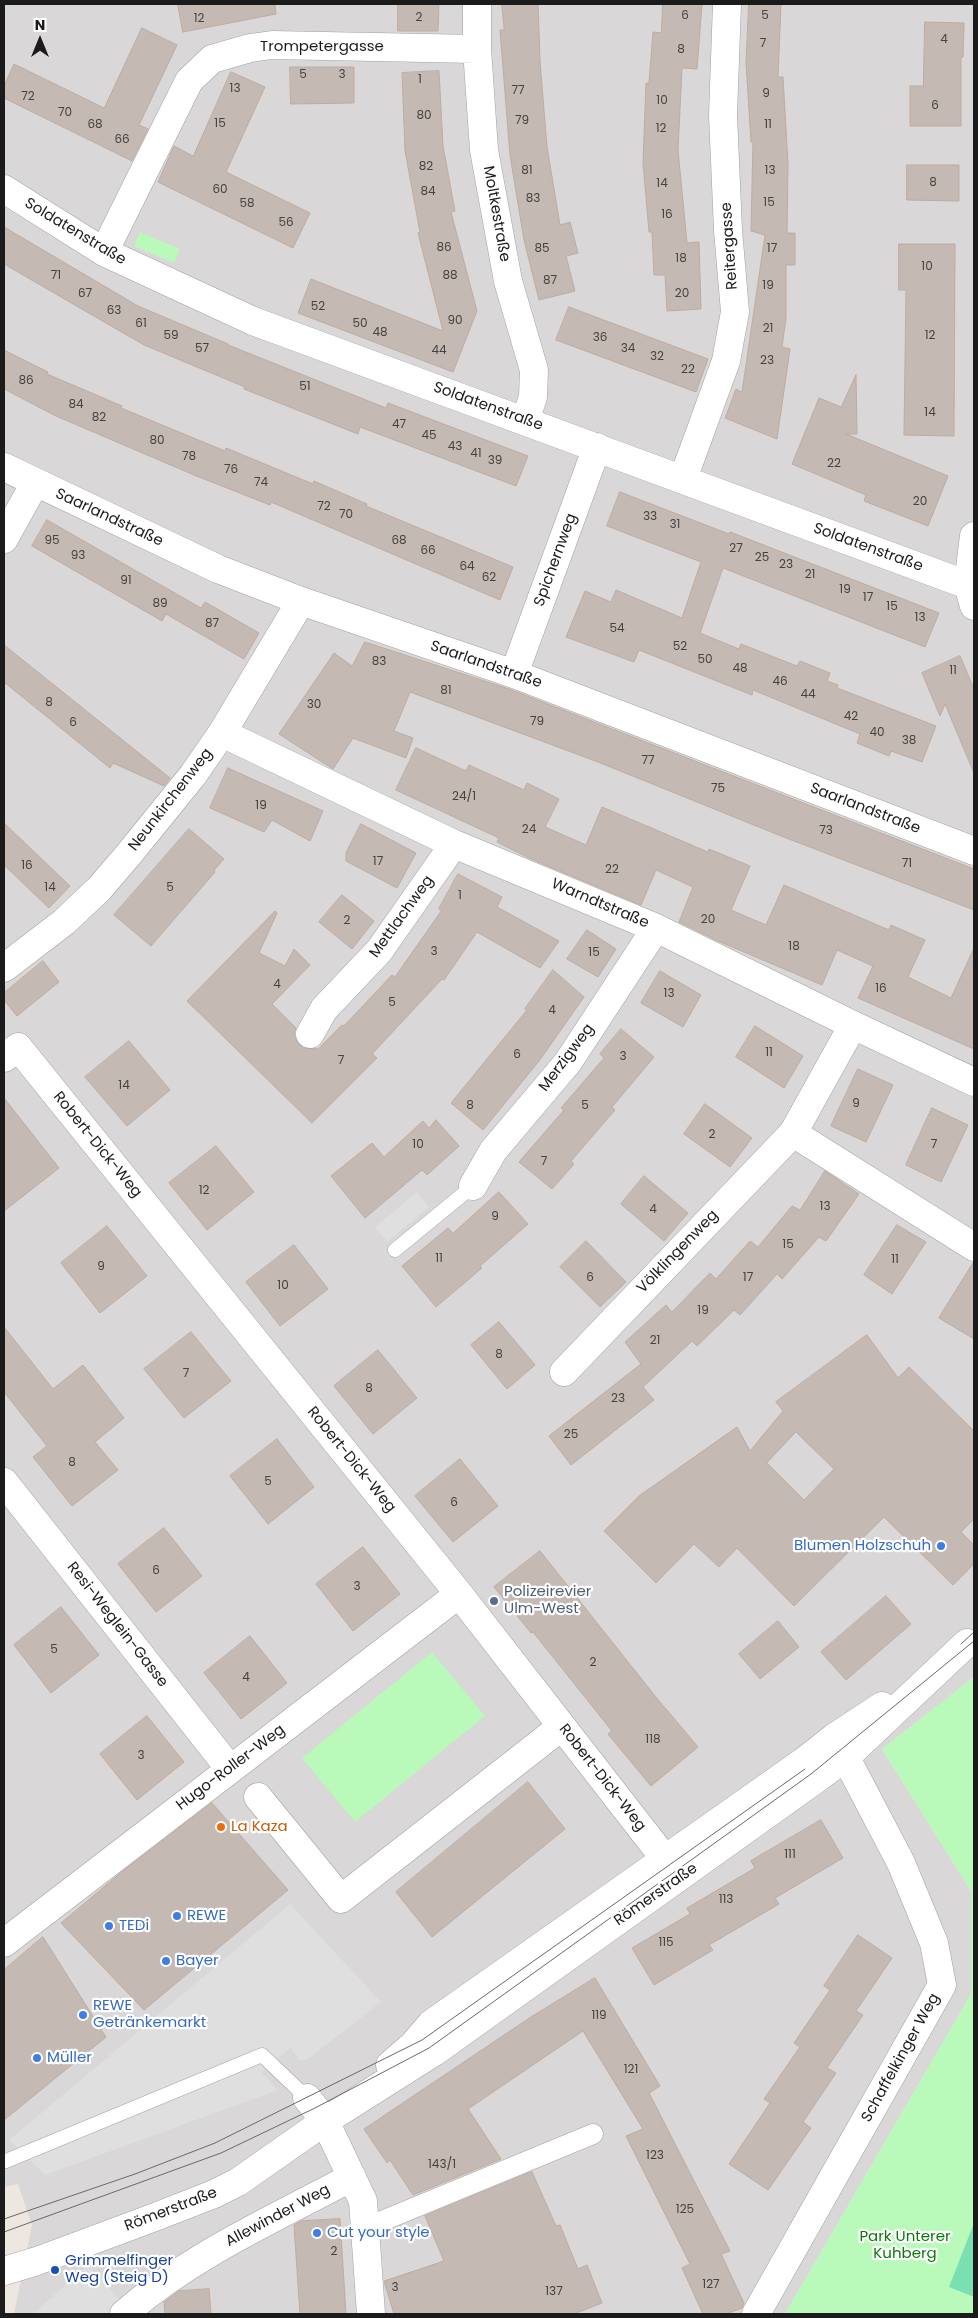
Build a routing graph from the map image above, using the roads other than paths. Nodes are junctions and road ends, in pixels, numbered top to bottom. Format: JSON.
{"nodes":[{"id":1,"x":477,"y":4,"type":"edge"},
{"id":2,"x":727,"y":4,"type":"edge"},
{"id":3,"x":477,"y":49,"type":"junction"},
{"id":4,"x":4,"y":189,"type":"edge"},
{"id":5,"x":104,"y":252,"type":"junction"},
{"id":6,"x":525,"y":421,"type":"junction"},
{"id":7,"x":597,"y":447,"type":"junction"},
{"id":8,"x":4,"y":467,"type":"edge"},
{"id":9,"x":683,"y":479,"type":"junction"},
{"id":10,"x":35,"y":483,"type":"junction"},
{"id":11,"x":974,"y":536,"type":"edge"},
{"id":12,"x":4,"y":539,"type":"edge"},
{"id":13,"x":972,"y":592,"type":"edge"},
{"id":14,"x":301,"y":601,"type":"junction"},
{"id":15,"x":514,"y":674,"type":"junction"},
{"id":16,"x":222,"y":733,"type":"junction"},
{"id":17,"x":454,"y":844,"type":"junction"},
{"id":18,"x":974,"y":851,"type":"edge"},
{"id":19,"x":656,"y":928,"type":"junction"},
{"id":20,"x":4,"y":968,"type":"edge"},
{"id":21,"x":853,"y":1025,"type":"junction"},
{"id":22,"x":310,"y":1034,"type":"dead end"},
{"id":23,"x":11,"y":1052,"type":"edge"},
{"id":24,"x":974,"y":1082,"type":"edge"},
{"id":25,"x":792,"y":1132,"type":"junction"},
{"id":26,"x":473,"y":1186,"type":"joint"},
{"id":27,"x":974,"y":1247,"type":"edge"},
{"id":28,"x":395,"y":1250,"type":"dead end"},
{"id":29,"x":564,"y":1372,"type":"dead end"},
{"id":30,"x":4,"y":1482,"type":"edge"},
{"id":31,"x":459,"y":1594,"type":"junction"},
{"id":32,"x":971,"y":1640,"type":"edge"},
{"id":33,"x":562,"y":1727,"type":"junction"},
{"id":34,"x":841,"y":1746,"type":"junction"},
{"id":35,"x":230,"y":1769,"type":"junction"},
{"id":36,"x":258,"y":1797,"type":"dead end"},
{"id":37,"x":672,"y":1868,"type":"junction"},
{"id":38,"x":4,"y":1942,"type":"edge"},
{"id":39,"x":307,"y":2098,"type":"joint"},
{"id":40,"x":325,"y":2122,"type":"junction"},
{"id":41,"x":593,"y":2134,"type":"dead end"},
{"id":42,"x":6,"y":2161,"type":"dead end"},
{"id":43,"x":352,"y":2178,"type":"junction"},
{"id":44,"x":365,"y":2228,"type":"junction"},
{"id":45,"x":4,"y":2271,"type":"edge"},
{"id":46,"x":125,"y":2313,"type":"edge"},
{"id":47,"x":371,"y":2314,"type":"edge"},
{"id":48,"x":756,"y":2314,"type":"edge"}],
"edges":[{"from":1,"to":3,"type":"street","name":"Moltkestraße"},
{"from":2,"to":9,"type":"street","name":"Reitergasse"},
{"from":3,"to":5,"type":"street","name":"Trompetergasse"},
{"from":3,"to":6,"type":"street","name":"Moltkestraße"},
{"from":4,"to":5,"type":"street","name":"Soldatenstraße"},
{"from":5,"to":6,"type":"street","name":"Soldatenstraße"},
{"from":6,"to":7,"type":"street","name":"Soldatenstraße"},
{"from":7,"to":9,"type":"street","name":"Soldatenstraße"},
{"from":7,"to":15,"type":"street","name":"Spichernweg"},
{"from":8,"to":10,"type":"street","name":"Saarlandstraße"},
{"from":9,"to":13,"type":"street","name":"Soldatenstraße"},
{"from":10,"to":12,"type":"street"},
{"from":10,"to":14,"type":"street","name":"Saarlandstraße"},
{"from":11,"to":13,"type":"street"},
{"from":14,"to":15,"type":"street","name":"Saarlandstraße"},
{"from":14,"to":16,"type":"street","name":"Neunkirchenweg"},
{"from":15,"to":18,"type":"street","name":"Saarlandstraße"},
{"from":16,"to":17,"type":"street","name":"Warndtstraße"},
{"from":16,"to":20,"type":"street","name":"Neunkirchenweg"},
{"from":17,"to":19,"type":"street","name":"Warndtstraße"},
{"from":17,"to":22,"type":"street","name":"Mettlachweg"},
{"from":19,"to":21,"type":"street","name":"Warndtstraße"},
{"from":19,"to":26,"type":"street","name":"Merzigweg"},
{"from":21,"to":24,"type":"street","name":"Warndtstraße"},
{"from":21,"to":25,"type":"street","name":"Völklingenweg"},
{"from":23,"to":31,"type":"street","name":"Robert-Dick-Weg"},
{"from":25,"to":27,"type":"street"},
{"from":25,"to":29,"type":"street","name":"Völklingenweg"},
{"from":26,"to":28,"type":"lane"},
{"from":30,"to":35,"type":"street","name":"Resi-Weglein-Gasse"},
{"from":31,"to":33,"type":"street","name":"Robert-Dick-Weg"},
{"from":31,"to":35,"type":"street","name":"Hugo-Roller-Weg"},
{"from":32,"to":34,"type":"street","name":"Römerstraße"},
{"from":33,"to":36,"type":"street"},
{"from":33,"to":37,"type":"street","name":"Robert-Dick-Weg"},
{"from":34,"to":37,"type":"street","name":"Römerstraße"},
{"from":34,"to":48,"type":"street","name":"Schaffelkinger Weg"},
{"from":35,"to":38,"type":"street","name":"Hugo-Roller-Weg"},
{"from":37,"to":40,"type":"street","name":"Römerstraße"},
{"from":37,"to":40,"type":"street","name":"Römerstraße"},
{"from":39,"to":40,"type":"street"},
{"from":39,"to":42,"type":"lane"},
{"from":40,"to":43,"type":"street"},
{"from":40,"to":45,"type":"street","name":"Römerstraße"},
{"from":41,"to":44,"type":"street"},
{"from":43,"to":44,"type":"street"},
{"from":43,"to":46,"type":"street","name":"Allewinder Weg"},
{"from":44,"to":47,"type":"street"}]}
